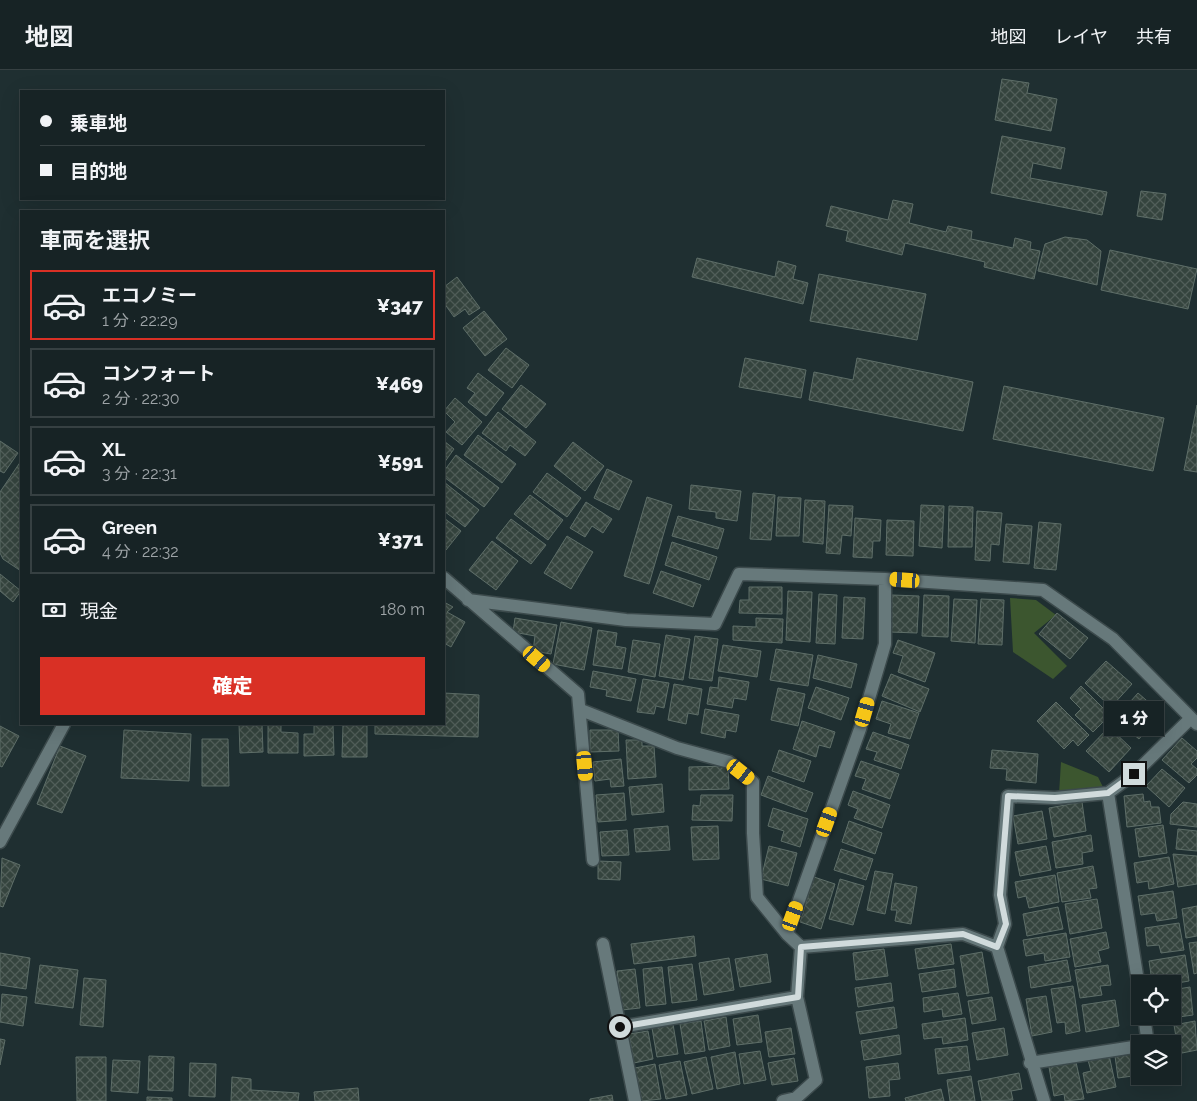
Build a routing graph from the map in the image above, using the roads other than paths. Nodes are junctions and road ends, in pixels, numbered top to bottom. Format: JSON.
{"nodes":[{"id":1,"x":445,"y":579,"type":"edge"},
{"id":2,"x":885,"y":579,"type":"junction"},
{"id":3,"x":468,"y":600,"type":"junction"},
{"id":4,"x":581,"y":710,"type":"junction"},
{"id":5,"x":1194,"y":722,"type":"edge"},
{"id":6,"x":63,"y":725,"type":"edge"},
{"id":7,"x":1108,"y":793,"type":"junction"},
{"id":8,"x":0,"y":842,"type":"edge"},
{"id":9,"x":593,"y":860,"type":"dead end"},
{"id":10,"x":787,"y":934,"type":"junction"},
{"id":11,"x":603,"y":944,"type":"dead end"},
{"id":12,"x":801,"y":947,"type":"junction"},
{"id":13,"x":997,"y":947,"type":"junction"},
{"id":14,"x":1137,"y":975,"type":"edge"},
{"id":15,"x":798,"y":997,"type":"junction"},
{"id":16,"x":620,"y":1027,"type":"junction"},
{"id":17,"x":1131,"y":1047,"type":"edge"},
{"id":18,"x":1030,"y":1063,"type":"junction"},
{"id":19,"x":635,"y":1101,"type":"edge"},
{"id":20,"x":783,"y":1101,"type":"edge"},
{"id":21,"x":1044,"y":1101,"type":"edge"}],
"edges":[{"from":1,"to":3,"type":"street"},
{"from":2,"to":3,"type":"street"},
{"from":2,"to":5,"type":"street"},
{"from":2,"to":10,"type":"street"},
{"from":3,"to":4,"type":"street"},
{"from":4,"to":9,"type":"street"},
{"from":4,"to":10,"type":"street"},
{"from":5,"to":7,"type":"street"},
{"from":6,"to":8,"type":"street"},
{"from":7,"to":13,"type":"street"},
{"from":7,"to":14,"type":"street"},
{"from":10,"to":12,"type":"street"},
{"from":11,"to":16,"type":"street"},
{"from":12,"to":13,"type":"street"},
{"from":12,"to":15,"type":"street"},
{"from":13,"to":18,"type":"street"},
{"from":15,"to":16,"type":"street"},
{"from":15,"to":20,"type":"street"},
{"from":16,"to":19,"type":"street"},
{"from":17,"to":18,"type":"street"},
{"from":18,"to":21,"type":"street"}]}
